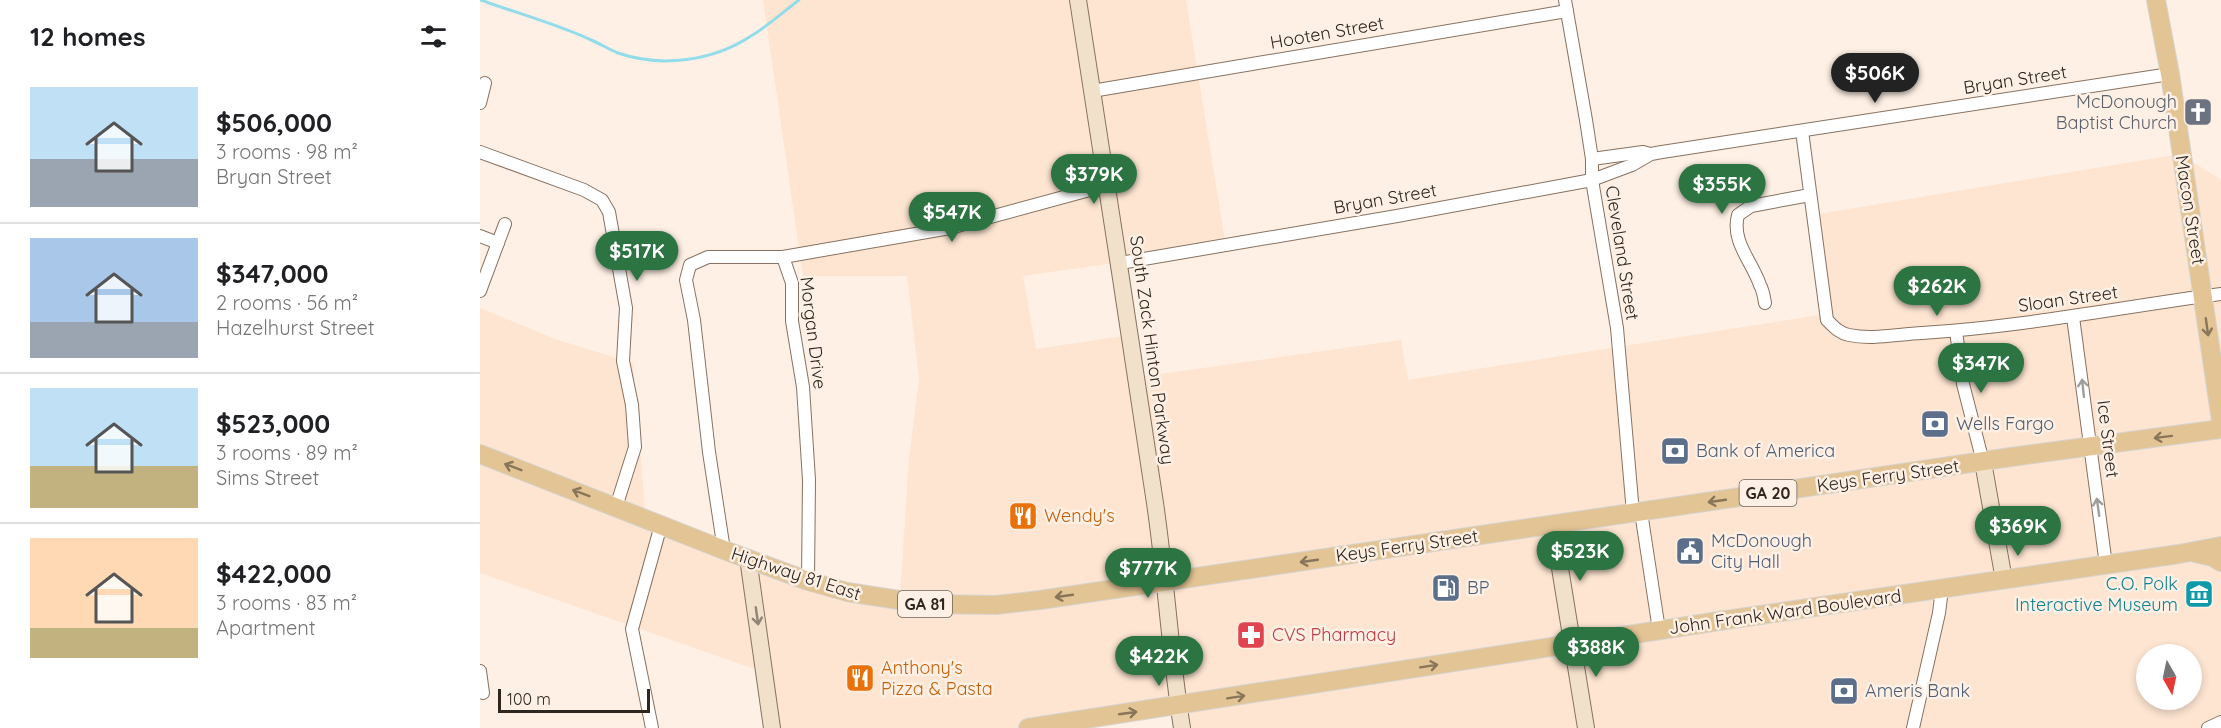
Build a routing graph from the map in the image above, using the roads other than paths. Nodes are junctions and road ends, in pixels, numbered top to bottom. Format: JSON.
{"nodes":[{"id":1,"x":1078,"y":0,"type":"edge"},
{"id":2,"x":2156,"y":0,"type":"edge"},
{"id":3,"x":1566,"y":5,"type":"edge"},
{"id":4,"x":2169,"y":74,"type":"junction"},
{"id":5,"x":485,"y":83,"type":"dead end"},
{"id":6,"x":1092,"y":91,"type":"junction"},
{"id":7,"x":480,"y":103,"type":"edge"},
{"id":8,"x":1802,"y":131,"type":"junction"},
{"id":9,"x":480,"y":152,"type":"edge"},
{"id":10,"x":1652,"y":154,"type":"junction"},
{"id":11,"x":1592,"y":159,"type":"junction"},
{"id":12,"x":1592,"y":180,"type":"junction"},
{"id":13,"x":1108,"y":185,"type":"junction"},
{"id":14,"x":1810,"y":195,"type":"junction"},
{"id":15,"x":505,"y":224,"type":"dead end"},
{"id":16,"x":480,"y":236,"type":"edge"},
{"id":17,"x":498,"y":243,"type":"junction"},
{"id":18,"x":783,"y":257,"type":"junction"},
{"id":19,"x":1120,"y":263,"type":"junction"},
{"id":20,"x":480,"y":291,"type":"edge"},
{"id":21,"x":2212,"y":295,"type":"edge"},
{"id":22,"x":1765,"y":303,"type":"dead end"},
{"id":23,"x":2073,"y":317,"type":"junction"},
{"id":24,"x":1956,"y":331,"type":"junction"},
{"id":25,"x":2221,"y":421,"type":"edge"},
{"id":26,"x":2221,"y":429,"type":"edge"},
{"id":27,"x":2090,"y":446,"type":"junction"},
{"id":28,"x":480,"y":454,"type":"edge"},
{"id":29,"x":1983,"y":462,"type":"junction"},
{"id":30,"x":616,"y":507,"type":"junction"},
{"id":31,"x":1637,"y":512,"type":"junction"},
{"id":32,"x":661,"y":525,"type":"junction"},
{"id":33,"x":1553,"y":525,"type":"junction"},
{"id":34,"x":2221,"y":546,"type":"edge"},
{"id":35,"x":724,"y":550,"type":"junction"},
{"id":36,"x":2190,"y":552,"type":"junction"},
{"id":37,"x":748,"y":558,"type":"junction"},
{"id":38,"x":2221,"y":562,"type":"edge"},
{"id":39,"x":2106,"y":565,"type":"junction"},
{"id":40,"x":2004,"y":580,"type":"junction"},
{"id":41,"x":808,"y":581,"type":"junction"},
{"id":42,"x":1164,"y":582,"type":"junction"},
{"id":43,"x":1942,"y":589,"type":"junction"},
{"id":44,"x":1659,"y":630,"type":"junction"},
{"id":45,"x":1572,"y":644,"type":"junction"},
{"id":46,"x":480,"y":671,"type":"edge"},
{"id":47,"x":483,"y":693,"type":"dead end"},
{"id":48,"x":1179,"y":706,"type":"junction"},
{"id":49,"x":2221,"y":722,"type":"edge"},
{"id":50,"x":652,"y":728,"type":"edge"},
{"id":51,"x":772,"y":728,"type":"edge"},
{"id":52,"x":1028,"y":728,"type":"edge"},
{"id":53,"x":1182,"y":728,"type":"edge"},
{"id":54,"x":1586,"y":728,"type":"edge"},
{"id":55,"x":1913,"y":728,"type":"edge"},
{"id":56,"x":2208,"y":728,"type":"edge"}],
"edges":[{"from":1,"to":6,"type":"main road","name":"South Zack Hinton Parkway"},
{"from":2,"to":4,"type":"main road","name":"Macon Street"},
{"from":3,"to":6,"type":"street","name":"Hooten Street"},
{"from":3,"to":11,"type":"street","name":"Cleveland Street"},
{"from":4,"to":8,"type":"street","name":"Bryan Street"},
{"from":4,"to":21,"type":"main road","name":"Macon Street"},
{"from":5,"to":7,"type":"street"},
{"from":6,"to":13,"type":"main road","name":"South Zack Hinton Parkway"},
{"from":8,"to":10,"type":"street","name":"Bryan Street"},
{"from":8,"to":14,"type":"street","name":"Sloan Street"},
{"from":9,"to":30,"type":"street"},
{"from":10,"to":11,"type":"street","name":"Bryan Street"},
{"from":10,"to":12,"type":"street","name":"Bryan Street"},
{"from":11,"to":12,"type":"street","name":"Cleveland Street"},
{"from":12,"to":19,"type":"street","name":"Bryan Street"},
{"from":12,"to":31,"type":"street","name":"Cleveland Street"},
{"from":13,"to":18,"type":"street"},
{"from":13,"to":19,"type":"main road","name":"South Zack Hinton Parkway"},
{"from":14,"to":22,"type":"street"},
{"from":14,"to":24,"type":"street","name":"Sloan Street"},
{"from":15,"to":17,"type":"street"},
{"from":16,"to":17,"type":"street"},
{"from":17,"to":20,"type":"street"},
{"from":18,"to":35,"type":"street","name":"Morgan Drive"},
{"from":18,"to":41,"type":"street","name":"Morgan Drive"},
{"from":19,"to":42,"type":"main road","name":"South Zack Hinton Parkway"},
{"from":21,"to":23,"type":"street","name":"Sloan Street"},
{"from":21,"to":25,"type":"main road","name":"Macon Street","one_way":true},
{"from":23,"to":24,"type":"street","name":"Sloan Street"},
{"from":27,"to":23,"type":"street","name":"Ice Street","one_way":true},
{"from":24,"to":29,"type":"street"},
{"from":26,"to":27,"type":"main road","name":"Keys Ferry Street","number":"GA 20","one_way":true},
{"from":27,"to":29,"type":"main road","name":"Keys Ferry Street","number":"GA 20"},
{"from":39,"to":27,"type":"street","name":"Ice Street","one_way":true},
{"from":30,"to":28,"type":"main road","name":"Highway 81 East","number":"GA 81","one_way":true},
{"from":29,"to":31,"type":"main road","name":"Keys Ferry Street","number":"GA 20","one_way":true},
{"from":29,"to":40,"type":"main road"},
{"from":30,"to":32,"type":"main road","name":"Highway 81 East","number":"GA 81"},
{"from":31,"to":33,"type":"main road","name":"Keys Ferry Street","number":"GA 20"},
{"from":31,"to":44,"type":"street","name":"Cleveland Street"},
{"from":32,"to":35,"type":"main road","name":"Highway 81 East","number":"GA 81"},
{"from":32,"to":50,"type":"street"},
{"from":33,"to":42,"type":"main road","name":"Keys Ferry Street","number":"GA 20","one_way":true},
{"from":33,"to":45,"type":"main road"},
{"from":34,"to":36,"type":"main road","name":"John Frank Ward Boulevard"},
{"from":35,"to":37,"type":"main road","name":"Highway 81 East","number":"GA 81"},
{"from":36,"to":38,"type":"main road"},
{"from":36,"to":39,"type":"main road","name":"John Frank Ward Boulevard"},
{"from":37,"to":41,"type":"main road","name":"Highway 81 East","number":"GA 81"},
{"from":37,"to":51,"type":"main road","one_way":true},
{"from":39,"to":40,"type":"main road","name":"John Frank Ward Boulevard"},
{"from":40,"to":43,"type":"main road","name":"John Frank Ward Boulevard"},
{"from":42,"to":41,"type":"main road","name":"Highway 81 East","number":"GA 81","one_way":true},
{"from":42,"to":48,"type":"main road","name":"South Zack Hinton Parkway"},
{"from":43,"to":44,"type":"main road","name":"John Frank Ward Boulevard"},
{"from":43,"to":55,"type":"street"},
{"from":44,"to":45,"type":"main road","name":"John Frank Ward Boulevard"},
{"from":48,"to":45,"type":"main road","name":"John Frank Ward Boulevard","one_way":true},
{"from":45,"to":54,"type":"main road"},
{"from":46,"to":47,"type":"street"},
{"from":52,"to":48,"type":"main road","name":"John Frank Ward Boulevard","one_way":true},
{"from":48,"to":53,"type":"main road","name":"South Zack Hinton Parkway"},
{"from":49,"to":56,"type":"street"}]}
